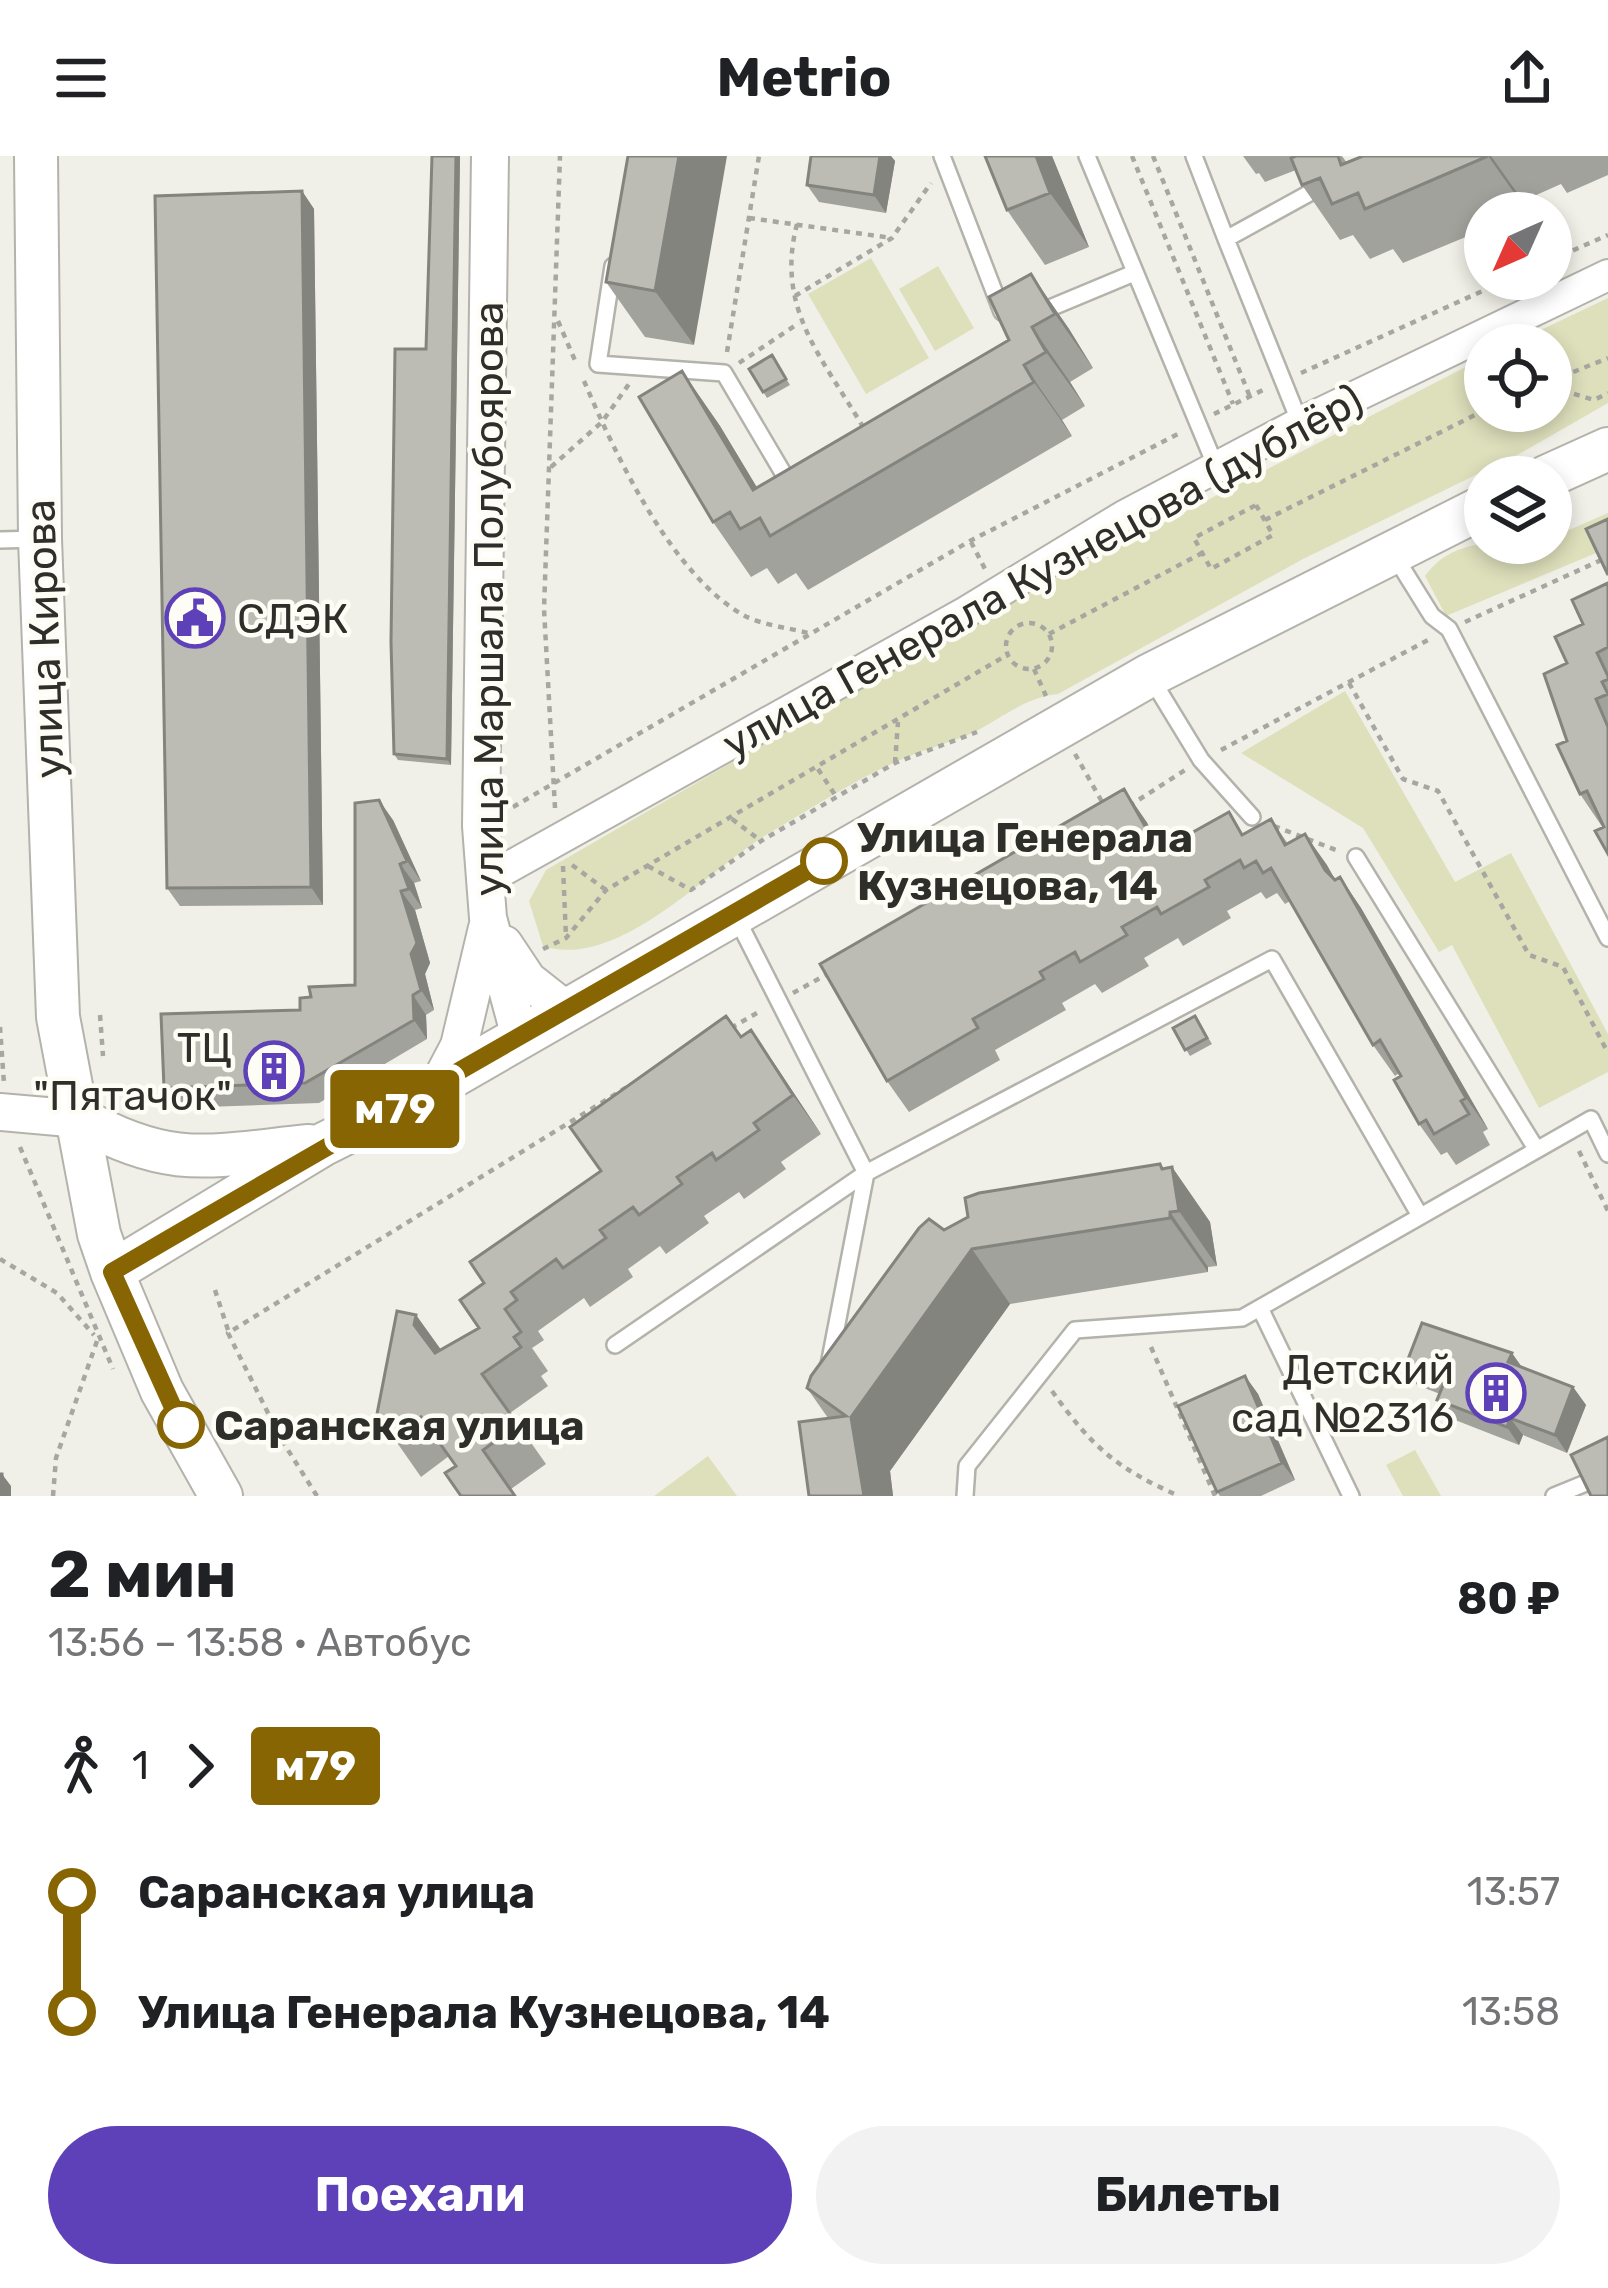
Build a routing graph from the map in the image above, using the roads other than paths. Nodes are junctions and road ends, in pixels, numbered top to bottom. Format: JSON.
{"nodes":[{"id":1,"x":36,"y":156,"type":"edge"},
{"id":2,"x":490,"y":156,"type":"edge"},
{"id":3,"x":1087,"y":156,"type":"edge"},
{"id":4,"x":1194,"y":156,"type":"edge"},
{"id":5,"x":944,"y":160,"type":"edge"},
{"id":6,"x":1334,"y":180,"type":"edge"},
{"id":7,"x":1226,"y":239,"type":"junction"},
{"id":8,"x":615,"y":249,"type":"edge"},
{"id":9,"x":1134,"y":273,"type":"junction"},
{"id":10,"x":1608,"y":275,"type":"edge"},
{"id":11,"x":1300,"y":423,"type":"junction"},
{"id":12,"x":1608,"y":449,"type":"edge"},
{"id":13,"x":1572,"y":465,"type":"edge"},
{"id":14,"x":1216,"y":467,"type":"junction"},
{"id":15,"x":809,"y":471,"type":"edge"},
{"id":16,"x":1464,"y":516,"type":"edge"},
{"id":17,"x":20,"y":540,"type":"edge"},
{"id":18,"x":1392,"y":551,"type":"junction"},
{"id":19,"x":1150,"y":675,"type":"junction"},
{"id":20,"x":1252,"y":817,"type":"road end"},
{"id":21,"x":1356,"y":857,"type":"road end"},
{"id":22,"x":484,"y":881,"type":"junction"},
{"id":23,"x":734,"y":913,"type":"junction"},
{"id":24,"x":488,"y":918,"type":"junction"},
{"id":25,"x":1608,"y":938,"type":"edge"},
{"id":26,"x":566,"y":1010,"type":"junction"},
{"id":27,"x":520,"y":1037,"type":"junction"},
{"id":28,"x":439,"y":1084,"type":"junction"},
{"id":29,"x":3,"y":1112,"type":"edge"},
{"id":30,"x":80,"y":1119,"type":"junction"},
{"id":31,"x":322,"y":1145,"type":"junction"},
{"id":32,"x":1535,"y":1147,"type":"junction"},
{"id":33,"x":1608,"y":1154,"type":"edge"},
{"id":34,"x":866,"y":1174,"type":"junction"},
{"id":35,"x":1419,"y":1214,"type":"junction"},
{"id":36,"x":112,"y":1272,"type":"junction"},
{"id":37,"x":1260,"y":1308,"type":"junction"},
{"id":38,"x":615,"y":1345,"type":"dead end"},
{"id":39,"x":826,"y":1381,"type":"edge"},
{"id":40,"x":1608,"y":1474,"type":"edge"},
{"id":41,"x":221,"y":1496,"type":"edge"},
{"id":42,"x":965,"y":1496,"type":"edge"},
{"id":43,"x":1351,"y":1496,"type":"edge"},
{"id":44,"x":1554,"y":1496,"type":"edge"}],
"edges":[{"from":1,"to":17,"type":"main road","name":"улица Кирова"},
{"from":2,"to":22,"type":"street","name":"улица Маршала Полубоярова"},
{"from":3,"to":9,"type":"lane"},
{"from":4,"to":7,"type":"lane"},
{"from":5,"to":9,"type":"lane"},
{"from":6,"to":7,"type":"lane"},
{"from":7,"to":11,"type":"lane"},
{"from":8,"to":15,"type":"lane"},
{"from":9,"to":14,"type":"lane"},
{"from":10,"to":11,"type":"street","name":"улица Генерала Кузнецова (дублёр)"},
{"from":11,"to":14,"type":"street","name":"улица Генерала Кузнецова (дублёр)"},
{"from":12,"to":13,"type":"main road"},
{"from":14,"to":22,"type":"street","name":"улица Генерала Кузнецова (дублёр)"},
{"from":16,"to":18,"type":"main road"},
{"from":17,"to":30,"type":"main road","name":"улица Кирова"},
{"from":18,"to":19,"type":"main road"},
{"from":18,"to":25,"type":"lane"},
{"from":19,"to":20,"type":"lane"},
{"from":19,"to":23,"type":"main road"},
{"from":21,"to":32,"type":"lane"},
{"from":22,"to":24,"type":"street","name":"улица Маршала Полубоярова"},
{"from":23,"to":26,"type":"main road"},
{"from":23,"to":34,"type":"lane"},
{"from":24,"to":26,"type":"street"},
{"from":24,"to":27,"type":"street","name":"улица Маршала Полубоярова"},
{"from":24,"to":28,"type":"street"},
{"from":26,"to":27,"type":"main road"},
{"from":27,"to":28,"type":"main road"},
{"from":28,"to":31,"type":"main road"},
{"from":29,"to":30,"type":"street"},
{"from":30,"to":31,"type":"main road"},
{"from":30,"to":36,"type":"main road"},
{"from":31,"to":36,"type":"main road"},
{"from":32,"to":33,"type":"lane"},
{"from":32,"to":35,"type":"lane"},
{"from":34,"to":35,"type":"lane"},
{"from":34,"to":38,"type":"lane"},
{"from":34,"to":39,"type":"lane"},
{"from":35,"to":37,"type":"lane"},
{"from":36,"to":41,"type":"main road"},
{"from":37,"to":42,"type":"lane"},
{"from":37,"to":43,"type":"lane"},
{"from":40,"to":44,"type":"lane"}]}
